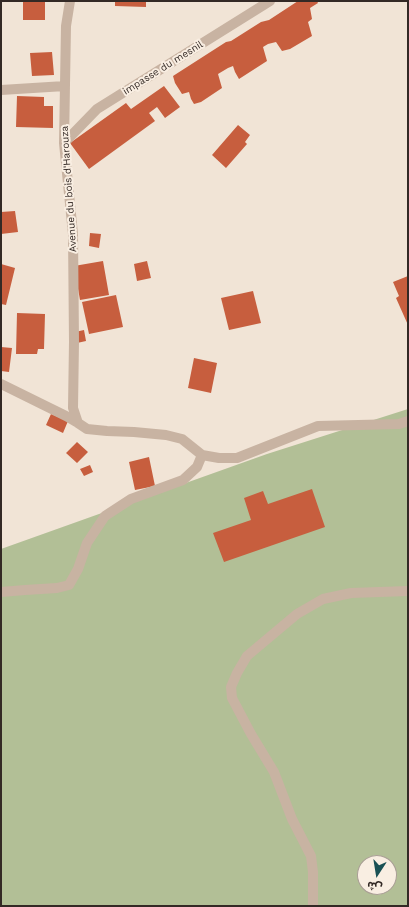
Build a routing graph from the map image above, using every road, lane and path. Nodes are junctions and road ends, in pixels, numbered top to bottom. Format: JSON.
{"nodes":[{"id":1,"x":70,"y":1,"type":"edge"},
{"id":2,"x":270,"y":1,"type":"edge"},
{"id":3,"x":65,"y":86,"type":"junction"},
{"id":4,"x":1,"y":90,"type":"edge"},
{"id":5,"x":64,"y":143,"type":"junction"},
{"id":6,"x":1,"y":384,"type":"edge"},
{"id":7,"x":408,"y":421,"type":"edge"},
{"id":8,"x":78,"y":423,"type":"junction"},
{"id":9,"x":202,"y":455,"type":"junction"},
{"id":10,"x":408,"y":591,"type":"edge"},
{"id":11,"x":1,"y":592,"type":"edge"},
{"id":12,"x":313,"y":906,"type":"edge"}],
"edges":[{"from":1,"to":3,"type":"street","name":"Avenue du bois d'Harouza"},
{"from":2,"to":5,"type":"street","name":"impasse du mesnil"},
{"from":3,"to":4,"type":"street"},
{"from":3,"to":5,"type":"street","name":"Avenue du bois d'Harouza"},
{"from":5,"to":8,"type":"street","name":"Avenue du bois d'Harouza"},
{"from":6,"to":8,"type":"street"},
{"from":7,"to":9,"type":"street"},
{"from":8,"to":9,"type":"street"},
{"from":9,"to":11,"type":"street"},
{"from":10,"to":12,"type":"street"}]}
